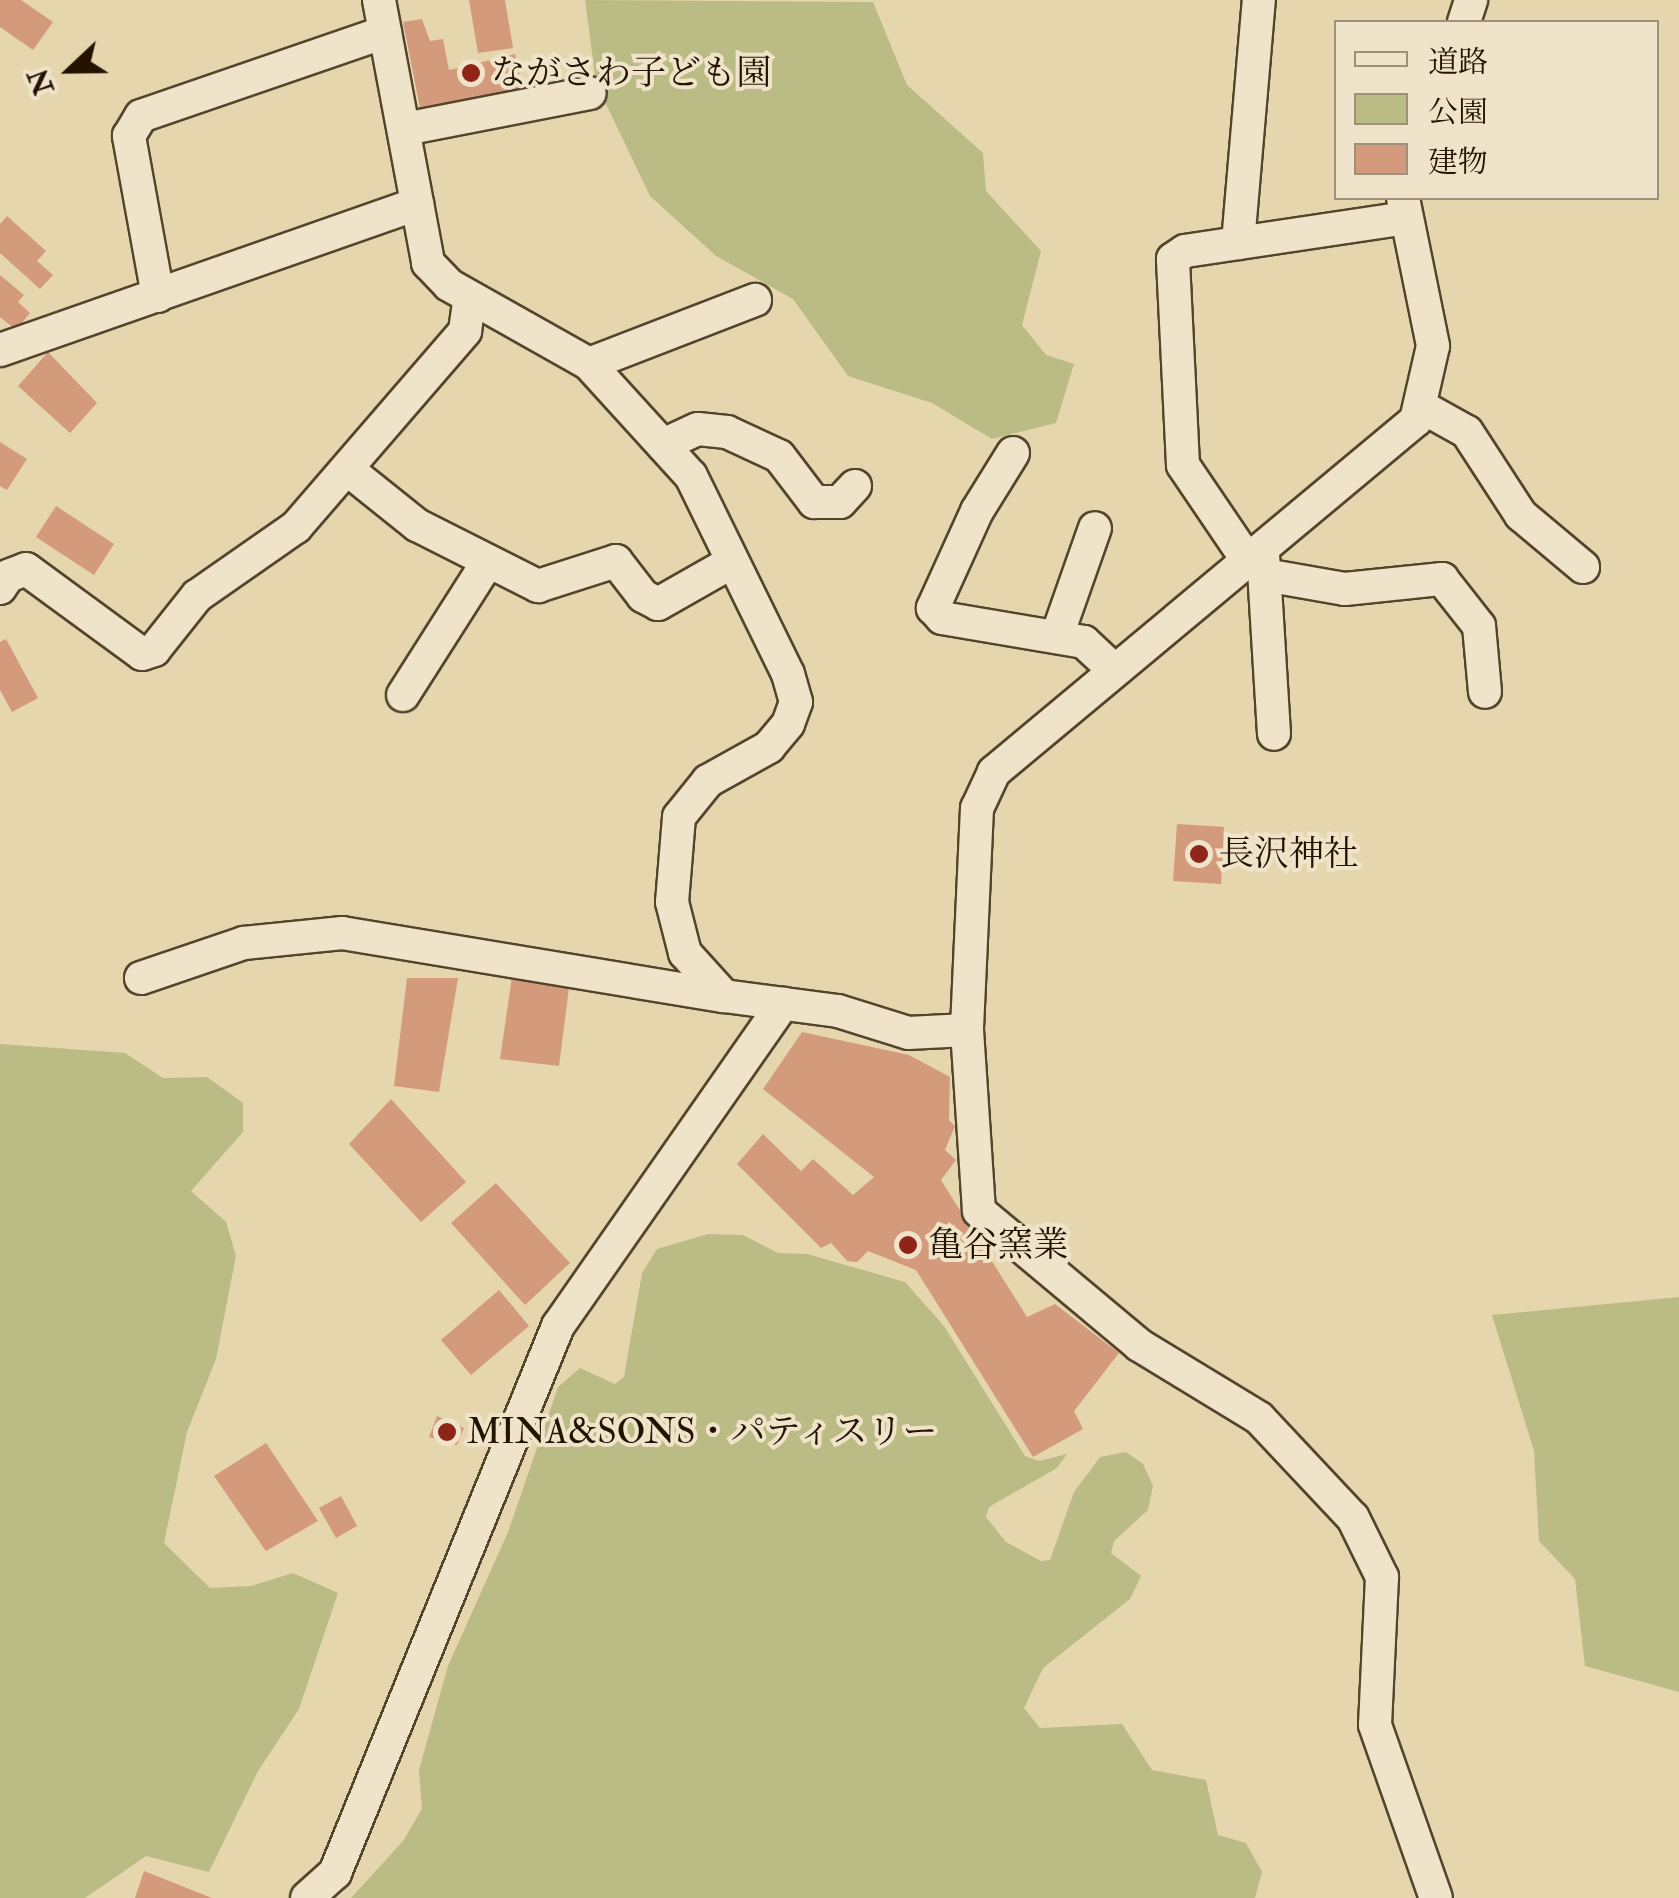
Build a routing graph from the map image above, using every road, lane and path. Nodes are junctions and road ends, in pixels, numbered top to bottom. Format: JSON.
{"nodes":[{"id":1,"x":379,"y":0,"type":"edge"},
{"id":2,"x":1259,"y":0,"type":"edge"},
{"id":3,"x":385,"y":32,"type":"junction"},
{"id":4,"x":590,"y":93,"type":"dead end"},
{"id":5,"x":405,"y":130,"type":"junction"},
{"id":6,"x":416,"y":204,"type":"junction"},
{"id":7,"x":1404,"y":208,"type":"edge"},
{"id":8,"x":1238,"y":243,"type":"junction"},
{"id":9,"x":158,"y":296,"type":"junction"},
{"id":10,"x":470,"y":297,"type":"junction"},
{"id":11,"x":755,"y":300,"type":"dead end"},
{"id":12,"x":0,"y":350,"type":"edge"},
{"id":13,"x":589,"y":364,"type":"junction"},
{"id":14,"x":1422,"y":407,"type":"junction"},
{"id":15,"x":698,"y":429,"type":"junction"},
{"id":16,"x":790,"y":440,"type":"dead end"},
{"id":17,"x":663,"y":445,"type":"junction"},
{"id":18,"x":1013,"y":453,"type":"dead end"},
{"id":19,"x":348,"y":469,"type":"junction"},
{"id":20,"x":855,"y":486,"type":"dead end"},
{"id":21,"x":1096,"y":528,"type":"dead end"},
{"id":22,"x":487,"y":562,"type":"junction"},
{"id":23,"x":732,"y":562,"type":"junction"},
{"id":24,"x":1258,"y":562,"type":"junction"},
{"id":25,"x":1582,"y":567,"type":"dead end"},
{"id":26,"x":0,"y":588,"type":"edge"},
{"id":27,"x":1058,"y":633,"type":"junction"},
{"id":28,"x":1114,"y":670,"type":"junction"},
{"id":29,"x":1485,"y":692,"type":"dead end"},
{"id":30,"x":403,"y":694,"type":"dead end"},
{"id":31,"x":1274,"y":734,"type":"dead end"},
{"id":32,"x":140,"y":978,"type":"dead end"},
{"id":33,"x":724,"y":996,"type":"junction"},
{"id":34,"x":783,"y":1004,"type":"junction"},
{"id":35,"x":967,"y":1030,"type":"junction"},
{"id":36,"x":306,"y":1898,"type":"edge"},
{"id":37,"x":1436,"y":1898,"type":"edge"}],
"edges":[{"from":1,"to":3,"type":"street"},
{"from":2,"to":8,"type":"street"},
{"from":3,"to":5,"type":"street"},
{"from":3,"to":9,"type":"street"},
{"from":4,"to":5,"type":"street"},
{"from":5,"to":6,"type":"street"},
{"from":6,"to":9,"type":"street"},
{"from":6,"to":10,"type":"street"},
{"from":7,"to":8,"type":"street"},
{"from":7,"to":14,"type":"street"},
{"from":8,"to":24,"type":"street"},
{"from":9,"to":12,"type":"street"},
{"from":10,"to":13,"type":"street"},
{"from":10,"to":19,"type":"street"},
{"from":11,"to":13,"type":"street"},
{"from":13,"to":17,"type":"street"},
{"from":14,"to":24,"type":"street"},
{"from":14,"to":25,"type":"street"},
{"from":15,"to":16,"type":"street"},
{"from":15,"to":17,"type":"street"},
{"from":15,"to":20,"type":"street"},
{"from":17,"to":23,"type":"street"},
{"from":18,"to":27,"type":"street"},
{"from":19,"to":22,"type":"street"},
{"from":19,"to":26,"type":"street"},
{"from":21,"to":27,"type":"street"},
{"from":22,"to":23,"type":"street"},
{"from":22,"to":30,"type":"street"},
{"from":23,"to":33,"type":"street"},
{"from":24,"to":28,"type":"street"},
{"from":24,"to":29,"type":"street"},
{"from":24,"to":31,"type":"street"},
{"from":27,"to":28,"type":"street"},
{"from":28,"to":35,"type":"street"},
{"from":32,"to":33,"type":"street"},
{"from":33,"to":34,"type":"street"},
{"from":34,"to":35,"type":"street"},
{"from":34,"to":36,"type":"street"},
{"from":35,"to":37,"type":"street"}]}
